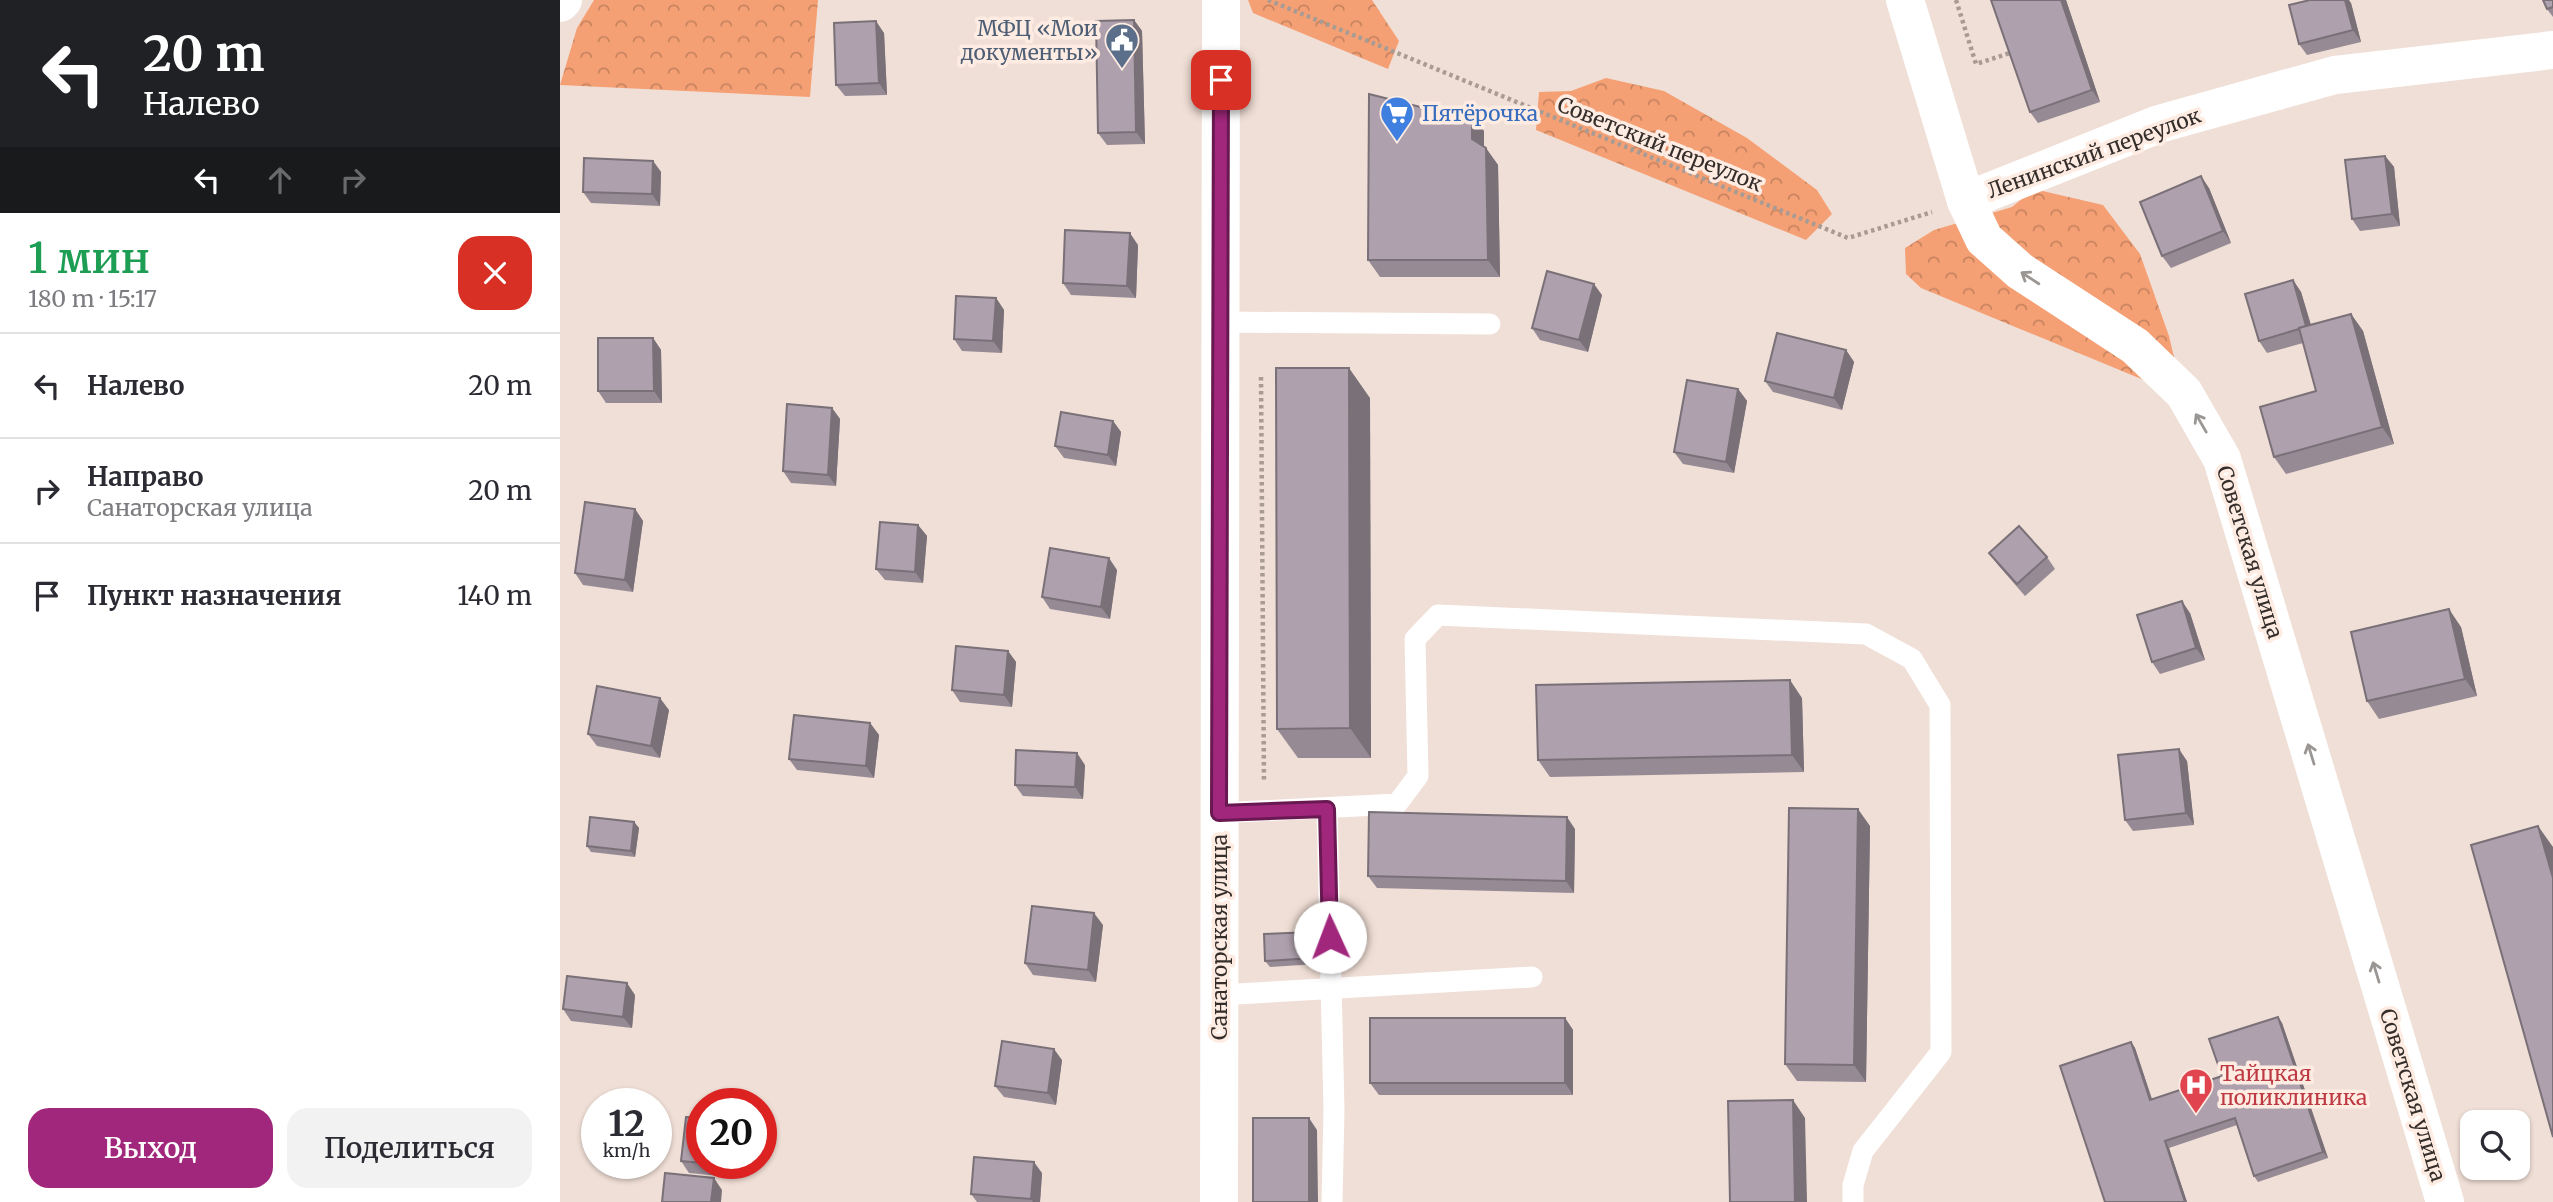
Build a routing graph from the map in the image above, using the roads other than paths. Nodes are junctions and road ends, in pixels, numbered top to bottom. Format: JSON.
{"nodes":[{"id":1,"x":1221,"y":0,"type":"edge"},
{"id":2,"x":1905,"y":0,"type":"edge"},
{"id":3,"x":2553,"y":50,"type":"edge"},
{"id":4,"x":1966,"y":201,"type":"junction"},
{"id":5,"x":1221,"y":322,"type":"junction"},
{"id":6,"x":1490,"y":324,"type":"dead end"},
{"id":7,"x":1327,"y":809,"type":"junction"},
{"id":8,"x":1219,"y":813,"type":"junction"},
{"id":9,"x":1532,"y":978,"type":"dead end"},
{"id":10,"x":1332,"y":989,"type":"junction"},
{"id":11,"x":1219,"y":995,"type":"junction"},
{"id":12,"x":1219,"y":1202,"type":"edge"},
{"id":13,"x":1332,"y":1202,"type":"edge"},
{"id":14,"x":1853,"y":1202,"type":"edge"},
{"id":15,"x":2445,"y":1202,"type":"edge"}],
"edges":[{"from":1,"to":5,"type":"street","name":"Санаторская улица"},
{"from":2,"to":4,"type":"street","name":"Советская улица"},
{"from":3,"to":4,"type":"street","name":"Ленинский переулок"},
{"from":15,"to":4,"type":"street","name":"Советская улица","one_way":true},
{"from":5,"to":6,"type":"lane"},
{"from":5,"to":8,"type":"street","name":"Санаторская улица"},
{"from":7,"to":8,"type":"lane"},
{"from":7,"to":10,"type":"lane"},
{"from":7,"to":14,"type":"lane"},
{"from":8,"to":11,"type":"street","name":"Санаторская улица"},
{"from":9,"to":10,"type":"lane"},
{"from":10,"to":11,"type":"lane"},
{"from":10,"to":13,"type":"lane"},
{"from":11,"to":12,"type":"street","name":"Санаторская улица"}]}
